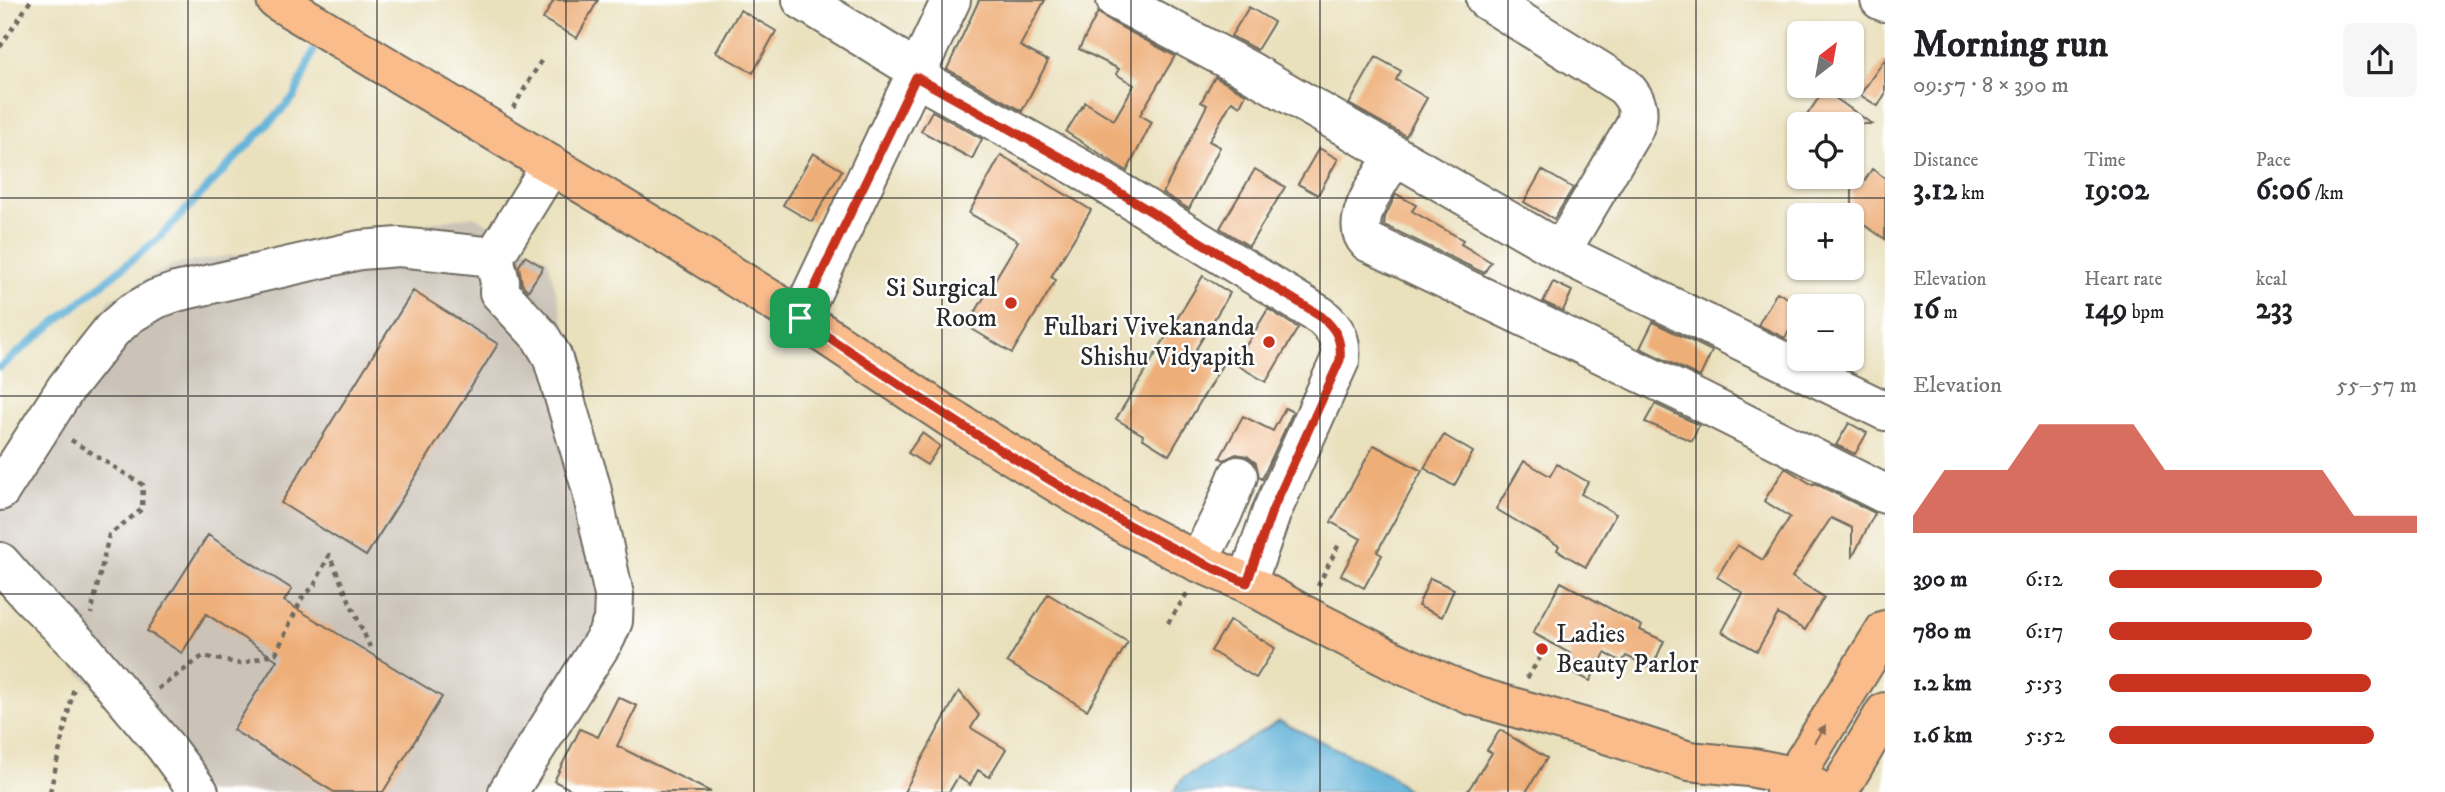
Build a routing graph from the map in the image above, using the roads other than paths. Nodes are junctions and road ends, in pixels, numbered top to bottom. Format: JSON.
{"nodes":[{"id":1,"x":276,"y":0,"type":"edge"},
{"id":2,"x":802,"y":0,"type":"edge"},
{"id":3,"x":951,"y":0,"type":"edge"},
{"id":4,"x":1116,"y":0,"type":"edge"},
{"id":5,"x":1486,"y":0,"type":"edge"},
{"id":6,"x":917,"y":74,"type":"junction"},
{"id":7,"x":1395,"y":155,"type":"junction"},
{"id":8,"x":551,"y":165,"type":"junction"},
{"id":9,"x":1561,"y":251,"type":"junction"},
{"id":10,"x":494,"y":257,"type":"junction"},
{"id":11,"x":800,"y":318,"type":"junction"},
{"id":12,"x":1885,"y":411,"type":"edge"},
{"id":13,"x":1238,"y":476,"type":"dead end"},
{"id":14,"x":0,"y":491,"type":"edge"},
{"id":15,"x":1885,"y":494,"type":"edge"},
{"id":16,"x":0,"y":562,"type":"edge"},
{"id":17,"x":1198,"y":562,"type":"junction"},
{"id":18,"x":1247,"y":583,"type":"junction"},
{"id":19,"x":1885,"y":630,"type":"edge"},
{"id":20,"x":1885,"y":712,"type":"edge"},
{"id":21,"x":1689,"y":761,"type":"junction"},
{"id":22,"x":1800,"y":787,"type":"edge"},
{"id":23,"x":198,"y":792,"type":"edge"},
{"id":24,"x":508,"y":792,"type":"edge"},
{"id":25,"x":1715,"y":792,"type":"edge"},
{"id":26,"x":1838,"y":792,"type":"edge"}],
"edges":[{"from":1,"to":8,"type":"main road"},
{"from":2,"to":6,"type":"street"},
{"from":3,"to":6,"type":"street"},
{"from":4,"to":7,"type":"street"},
{"from":5,"to":9,"type":"street"},
{"from":6,"to":11,"type":"street"},
{"from":6,"to":18,"type":"street"},
{"from":7,"to":9,"type":"street"},
{"from":7,"to":15,"type":"street"},
{"from":8,"to":10,"type":"street"},
{"from":8,"to":11,"type":"main road"},
{"from":9,"to":12,"type":"street"},
{"from":10,"to":14,"type":"street"},
{"from":10,"to":24,"type":"street"},
{"from":11,"to":17,"type":"main road"},
{"from":13,"to":17,"type":"street"},
{"from":16,"to":23,"type":"street"},
{"from":17,"to":18,"type":"main road"},
{"from":18,"to":21,"type":"main road"},
{"from":22,"to":19,"type":"main road","one_way":true},
{"from":20,"to":26,"type":"main road"},
{"from":21,"to":22,"type":"main road"},
{"from":21,"to":25,"type":"main road"}]}
